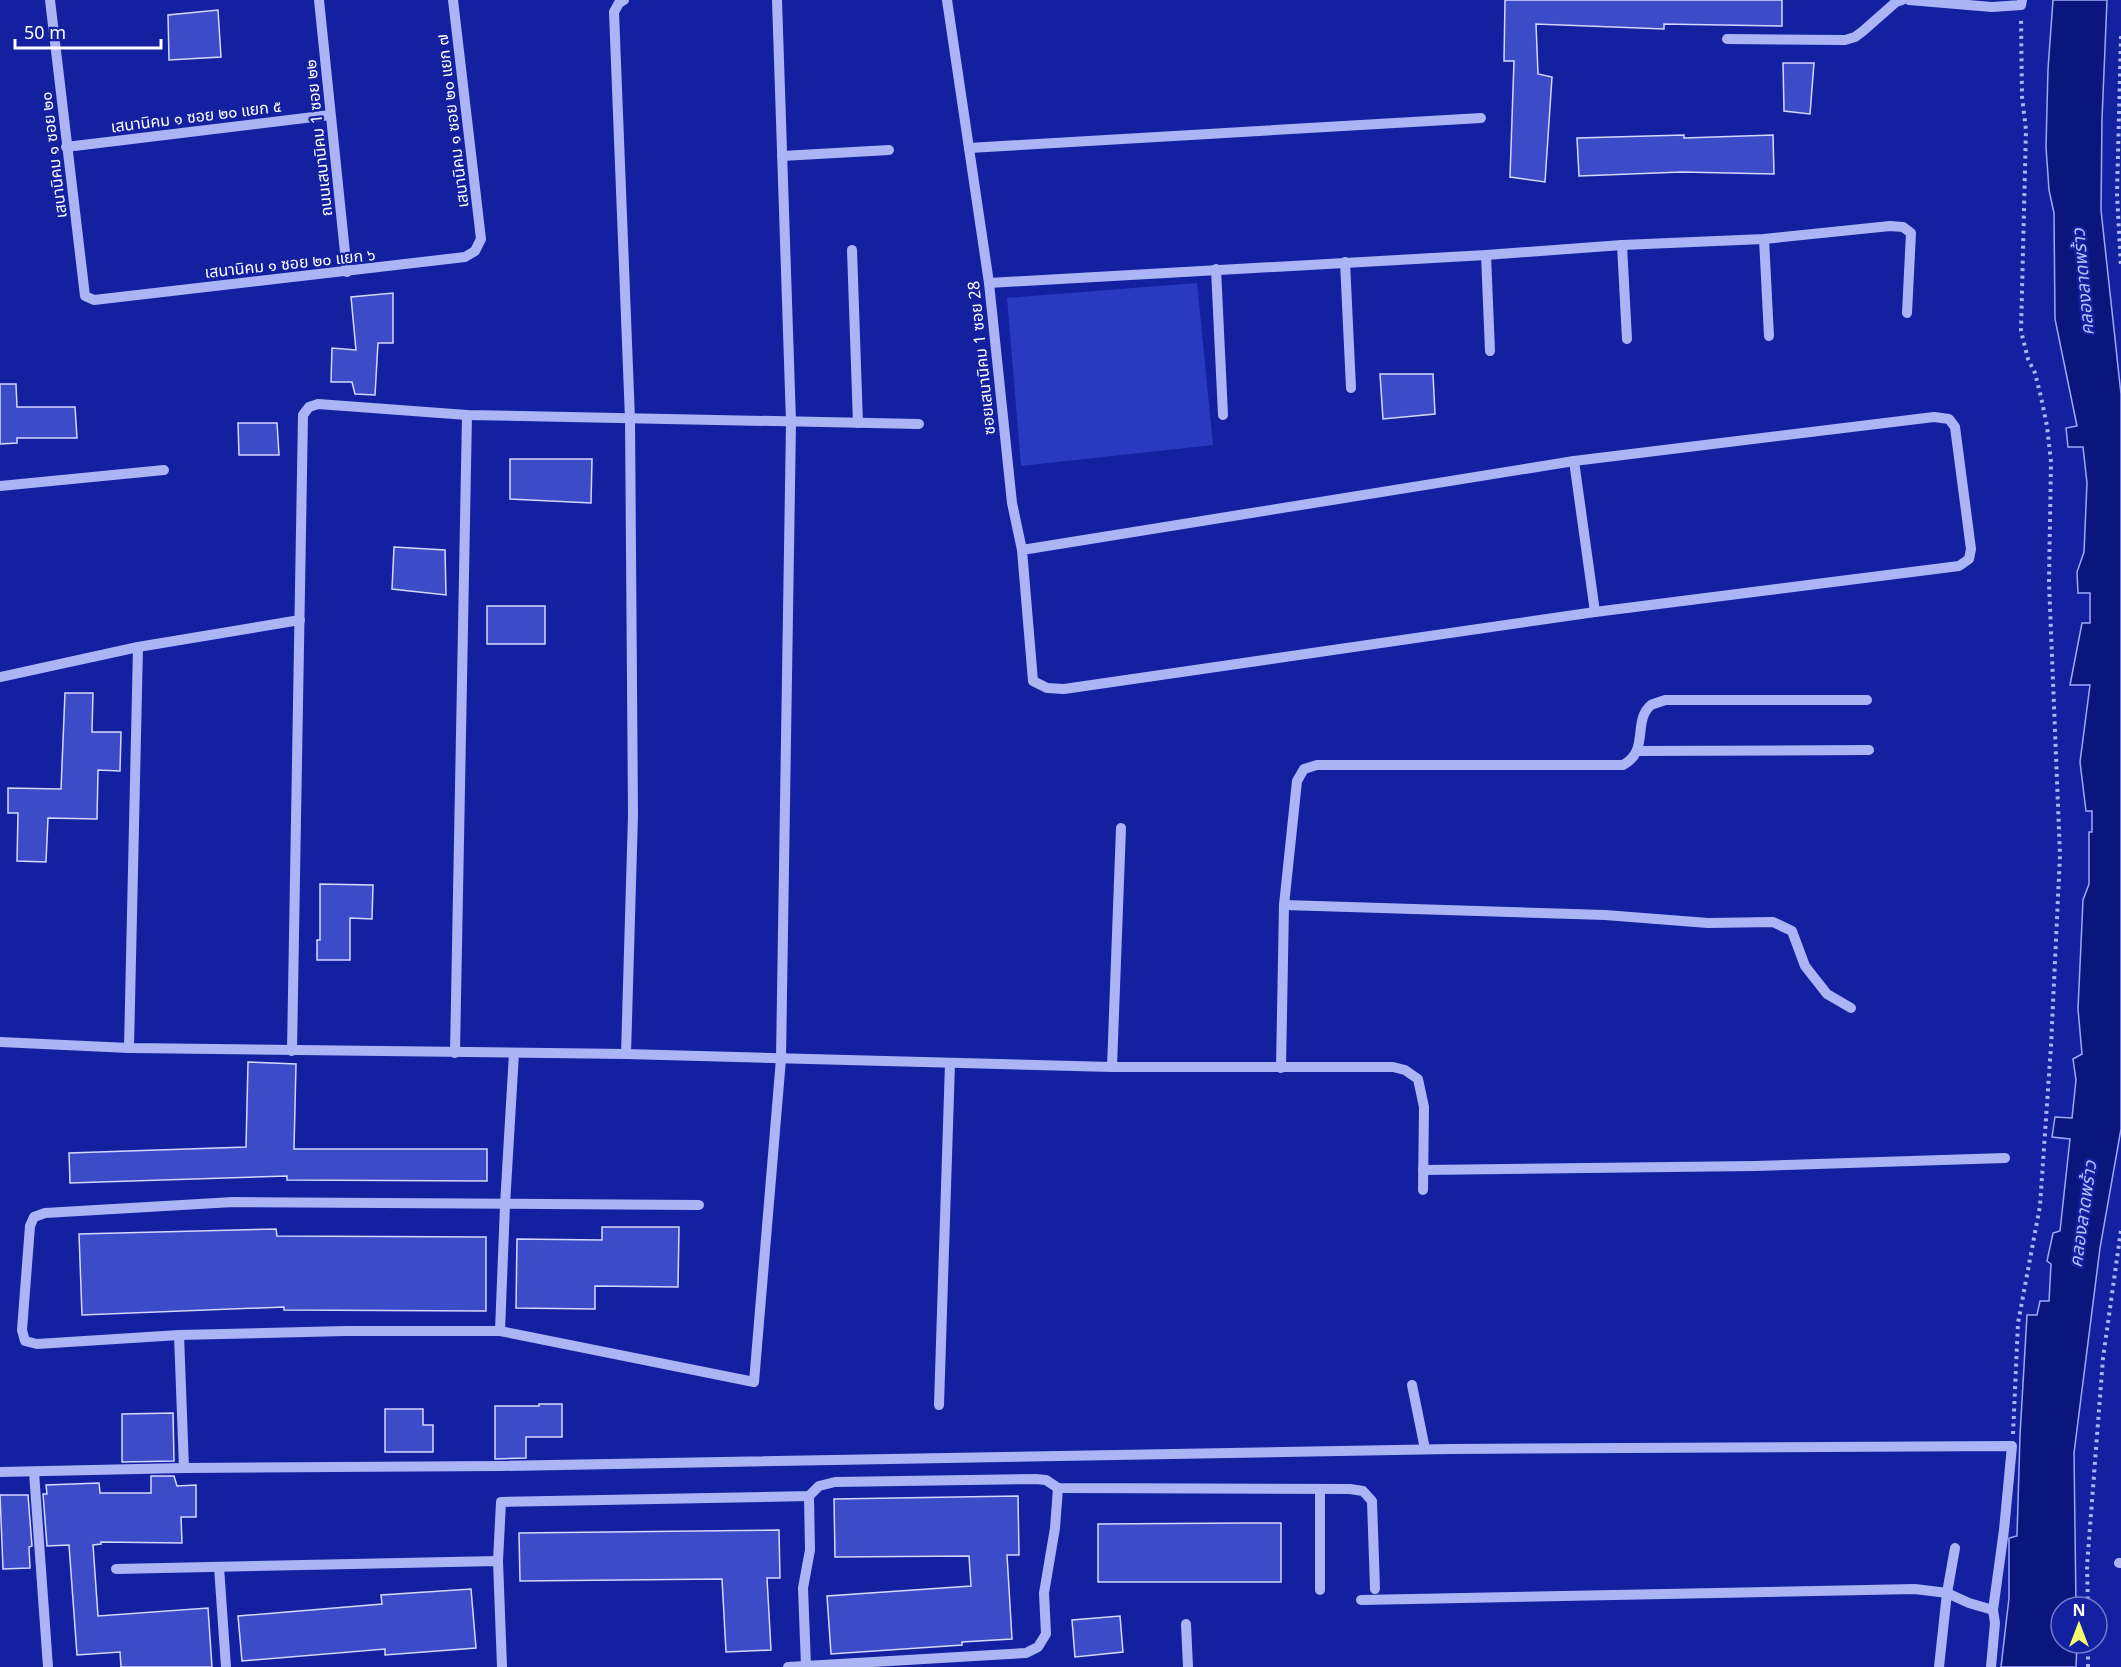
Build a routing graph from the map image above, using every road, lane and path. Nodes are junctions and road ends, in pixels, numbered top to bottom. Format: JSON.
{"nodes":[{"id":1,"x":50,"y":0,"type":"edge"},
{"id":2,"x":319,"y":0,"type":"edge"},
{"id":3,"x":453,"y":0,"type":"edge"},
{"id":4,"x":624,"y":0,"type":"edge"},
{"id":5,"x":777,"y":0,"type":"edge"},
{"id":6,"x":947,"y":0,"type":"edge"},
{"id":7,"x":1902,"y":0,"type":"edge"},
{"id":8,"x":1909,"y":0,"type":"edge"},
{"id":9,"x":2021,"y":3,"type":"edge"},
{"id":10,"x":2121,"y":36,"type":"edge"},
{"id":11,"x":1727,"y":39,"type":"dead end"},
{"id":12,"x":330,"y":115,"type":"junction"},
{"id":13,"x":1481,"y":118,"type":"dead end"},
{"id":14,"x":66,"y":147,"type":"junction"},
{"id":15,"x":969,"y":148,"type":"junction"},
{"id":16,"x":889,"y":150,"type":"dead end"},
{"id":17,"x":782,"y":156,"type":"junction"},
{"id":18,"x":481,"y":239,"type":"joint"},
{"id":19,"x":1764,"y":239,"type":"junction"},
{"id":20,"x":1622,"y":245,"type":"junction"},
{"id":21,"x":852,"y":250,"type":"dead end"},
{"id":22,"x":1486,"y":255,"type":"junction"},
{"id":23,"x":1345,"y":262,"type":"junction"},
{"id":24,"x":2121,"y":268,"type":"edge"},
{"id":25,"x":1216,"y":269,"type":"junction"},
{"id":26,"x":347,"y":272,"type":"junction"},
{"id":27,"x":989,"y":283,"type":"junction"},
{"id":28,"x":94,"y":300,"type":"joint"},
{"id":29,"x":1907,"y":313,"type":"dead end"},
{"id":30,"x":1769,"y":336,"type":"dead end"},
{"id":31,"x":1627,"y":339,"type":"dead end"},
{"id":32,"x":1490,"y":351,"type":"dead end"},
{"id":33,"x":1351,"y":388,"type":"dead end"},
{"id":34,"x":467,"y":415,"type":"junction"},
{"id":35,"x":1223,"y":415,"type":"dead end"},
{"id":36,"x":630,"y":419,"type":"junction"},
{"id":37,"x":791,"y":422,"type":"junction"},
{"id":38,"x":858,"y":423,"type":"junction"},
{"id":39,"x":919,"y":424,"type":"dead end"},
{"id":40,"x":1574,"y":461,"type":"junction"},
{"id":41,"x":164,"y":470,"type":"dead end"},
{"id":42,"x":0,"y":486,"type":"edge"},
{"id":43,"x":1022,"y":550,"type":"junction"},
{"id":44,"x":1595,"y":612,"type":"junction"},
{"id":45,"x":300,"y":620,"type":"junction"},
{"id":46,"x":138,"y":647,"type":"junction"},
{"id":47,"x":0,"y":676,"type":"edge"},
{"id":48,"x":1867,"y":700,"type":"dead end"},
{"id":49,"x":1869,"y":750,"type":"dead end"},
{"id":50,"x":1637,"y":752,"type":"junction"},
{"id":51,"x":1122,"y":828,"type":"dead end"},
{"id":52,"x":1284,"y":905,"type":"junction"},
{"id":53,"x":1851,"y":1008,"type":"dead end"},
{"id":54,"x":0,"y":1042,"type":"edge"},
{"id":55,"x":129,"y":1048,"type":"junction"},
{"id":56,"x":292,"y":1051,"type":"junction"},
{"id":57,"x":455,"y":1053,"type":"junction"},
{"id":58,"x":514,"y":1053,"type":"junction"},
{"id":59,"x":626,"y":1054,"type":"junction"},
{"id":60,"x":781,"y":1059,"type":"junction"},
{"id":61,"x":950,"y":1063,"type":"junction"},
{"id":62,"x":1112,"y":1067,"type":"junction"},
{"id":63,"x":1281,"y":1068,"type":"junction"},
{"id":64,"x":2005,"y":1158,"type":"dead end"},
{"id":65,"x":1423,"y":1170,"type":"junction"},
{"id":66,"x":1423,"y":1190,"type":"dead end"},
{"id":67,"x":504,"y":1205,"type":"junction"},
{"id":68,"x":699,"y":1205,"type":"dead end"},
{"id":69,"x":2121,"y":1230,"type":"edge"},
{"id":70,"x":500,"y":1331,"type":"junction"},
{"id":71,"x":179,"y":1335,"type":"junction"},
{"id":72,"x":1412,"y":1385,"type":"dead end"},
{"id":73,"x":939,"y":1406,"type":"dead end"},
{"id":74,"x":2012,"y":1446,"type":"junction"},
{"id":75,"x":1425,"y":1449,"type":"junction"},
{"id":76,"x":184,"y":1468,"type":"junction"},
{"id":77,"x":0,"y":1472,"type":"edge"},
{"id":78,"x":34,"y":1472,"type":"junction"},
{"id":79,"x":1058,"y":1488,"type":"junction"},
{"id":80,"x":1320,"y":1489,"type":"junction"},
{"id":81,"x":809,"y":1496,"type":"junction"},
{"id":82,"x":1955,"y":1548,"type":"dead end"},
{"id":83,"x":498,"y":1562,"type":"junction"},
{"id":84,"x":219,"y":1567,"type":"junction"},
{"id":85,"x":116,"y":1569,"type":"dead end"},
{"id":86,"x":1375,"y":1589,"type":"dead end"},
{"id":87,"x":1320,"y":1590,"type":"dead end"},
{"id":88,"x":1947,"y":1593,"type":"junction"},
{"id":89,"x":2088,"y":1595,"type":"edge"},
{"id":90,"x":1360,"y":1600,"type":"dead end"},
{"id":91,"x":1993,"y":1610,"type":"junction"},
{"id":92,"x":1186,"y":1624,"type":"dead end"},
{"id":93,"x":806,"y":1666,"type":"edge"},
{"id":94,"x":48,"y":1667,"type":"edge"},
{"id":95,"x":226,"y":1667,"type":"edge"},
{"id":96,"x":502,"y":1667,"type":"edge"},
{"id":97,"x":788,"y":1667,"type":"edge"},
{"id":98,"x":1188,"y":1667,"type":"edge"},
{"id":99,"x":1939,"y":1667,"type":"edge"},
{"id":100,"x":1991,"y":1667,"type":"edge"}],
"edges":[{"from":1,"to":14,"type":"street","name":"เสนานิคม ๑ ซอย ๒๐"},
{"from":2,"to":12,"type":"street","name":"ถนนเสนานิคม 1 ซอย ๒๒"},
{"from":3,"to":18,"type":"street","name":"เสนานิคม ๑ ซอย ๒๐ แยก ๗"},
{"from":4,"to":36,"type":"street"},
{"from":5,"to":17,"type":"street"},
{"from":6,"to":15,"type":"street","name":"ซอยเสนานิคม 1 ซอย 28"},
{"from":7,"to":11,"type":"street"},
{"from":8,"to":9,"type":"street"},
{"from":9,"to":74,"type":"path"},
{"from":10,"to":24,"type":"path"},
{"from":12,"to":14,"type":"street","name":"เสนานิคม ๑ ซอย ๒๐ แยก ๕"},
{"from":12,"to":26,"type":"street","name":"ถนนเสนานิคม 1 ซอย ๒๒"},
{"from":13,"to":15,"type":"street"},
{"from":14,"to":28,"type":"street","name":"เสนานิคม ๑ ซอย ๒๐"},
{"from":15,"to":27,"type":"street","name":"ซอยเสนานิคม 1 ซอย 28"},
{"from":16,"to":17,"type":"street"},
{"from":17,"to":37,"type":"street"},
{"from":18,"to":26,"type":"street","name":"เสนานิคม ๑ ซอย ๒๐ แยก ๖"},
{"from":19,"to":20,"type":"street"},
{"from":19,"to":29,"type":"street"},
{"from":19,"to":30,"type":"street"},
{"from":20,"to":22,"type":"street"},
{"from":20,"to":31,"type":"street"},
{"from":21,"to":38,"type":"street"},
{"from":22,"to":23,"type":"street"},
{"from":22,"to":32,"type":"street"},
{"from":23,"to":25,"type":"street"},
{"from":23,"to":33,"type":"street"},
{"from":25,"to":27,"type":"street"},
{"from":25,"to":35,"type":"street"},
{"from":26,"to":28,"type":"street","name":"เสนานิคม ๑ ซอย ๒๐ แยก ๖"},
{"from":27,"to":43,"type":"street","name":"ซอยเสนานิคม 1 ซอย 28"},
{"from":34,"to":36,"type":"street"},
{"from":34,"to":45,"type":"street"},
{"from":34,"to":57,"type":"street"},
{"from":36,"to":37,"type":"street"},
{"from":36,"to":59,"type":"street"},
{"from":37,"to":38,"type":"street"},
{"from":37,"to":60,"type":"street"},
{"from":38,"to":39,"type":"street"},
{"from":40,"to":43,"type":"street"},
{"from":40,"to":44,"type":"street"},
{"from":40,"to":44,"type":"street"},
{"from":41,"to":42,"type":"street"},
{"from":43,"to":44,"type":"street","name":"ซอยเสนานิคม 1 ซอย 28"},
{"from":45,"to":46,"type":"street"},
{"from":45,"to":56,"type":"street"},
{"from":46,"to":47,"type":"street"},
{"from":46,"to":55,"type":"street"},
{"from":48,"to":50,"type":"street"},
{"from":49,"to":50,"type":"street"},
{"from":50,"to":52,"type":"street"},
{"from":51,"to":62,"type":"street"},
{"from":52,"to":53,"type":"street"},
{"from":52,"to":63,"type":"street"},
{"from":54,"to":55,"type":"street"},
{"from":55,"to":56,"type":"street"},
{"from":56,"to":57,"type":"street"},
{"from":57,"to":58,"type":"street"},
{"from":58,"to":59,"type":"street"},
{"from":58,"to":67,"type":"street"},
{"from":59,"to":60,"type":"street"},
{"from":60,"to":61,"type":"street"},
{"from":60,"to":70,"type":"street"},
{"from":61,"to":62,"type":"street"},
{"from":61,"to":73,"type":"street"},
{"from":62,"to":63,"type":"street"},
{"from":63,"to":65,"type":"street"},
{"from":64,"to":65,"type":"street"},
{"from":65,"to":66,"type":"street"},
{"from":67,"to":68,"type":"street"},
{"from":67,"to":70,"type":"street"},
{"from":67,"to":71,"type":"street"},
{"from":69,"to":89,"type":"path"},
{"from":70,"to":71,"type":"street"},
{"from":71,"to":76,"type":"street"},
{"from":72,"to":75,"type":"street"},
{"from":74,"to":75,"type":"street"},
{"from":74,"to":91,"type":"street"},
{"from":75,"to":76,"type":"street"},
{"from":76,"to":78,"type":"street"},
{"from":77,"to":78,"type":"street"},
{"from":78,"to":94,"type":"street"},
{"from":79,"to":80,"type":"street"},
{"from":79,"to":81,"type":"street"},
{"from":79,"to":93,"type":"street"},
{"from":80,"to":86,"type":"street"},
{"from":80,"to":87,"type":"street"},
{"from":81,"to":83,"type":"street"},
{"from":81,"to":93,"type":"street"},
{"from":82,"to":88,"type":"street"},
{"from":83,"to":84,"type":"street"},
{"from":83,"to":96,"type":"street"},
{"from":84,"to":85,"type":"street"},
{"from":84,"to":95,"type":"street"},
{"from":88,"to":90,"type":"street"},
{"from":88,"to":91,"type":"street"},
{"from":88,"to":99,"type":"street"},
{"from":91,"to":100,"type":"street"},
{"from":92,"to":98,"type":"street"},
{"from":93,"to":97,"type":"street"}]}
